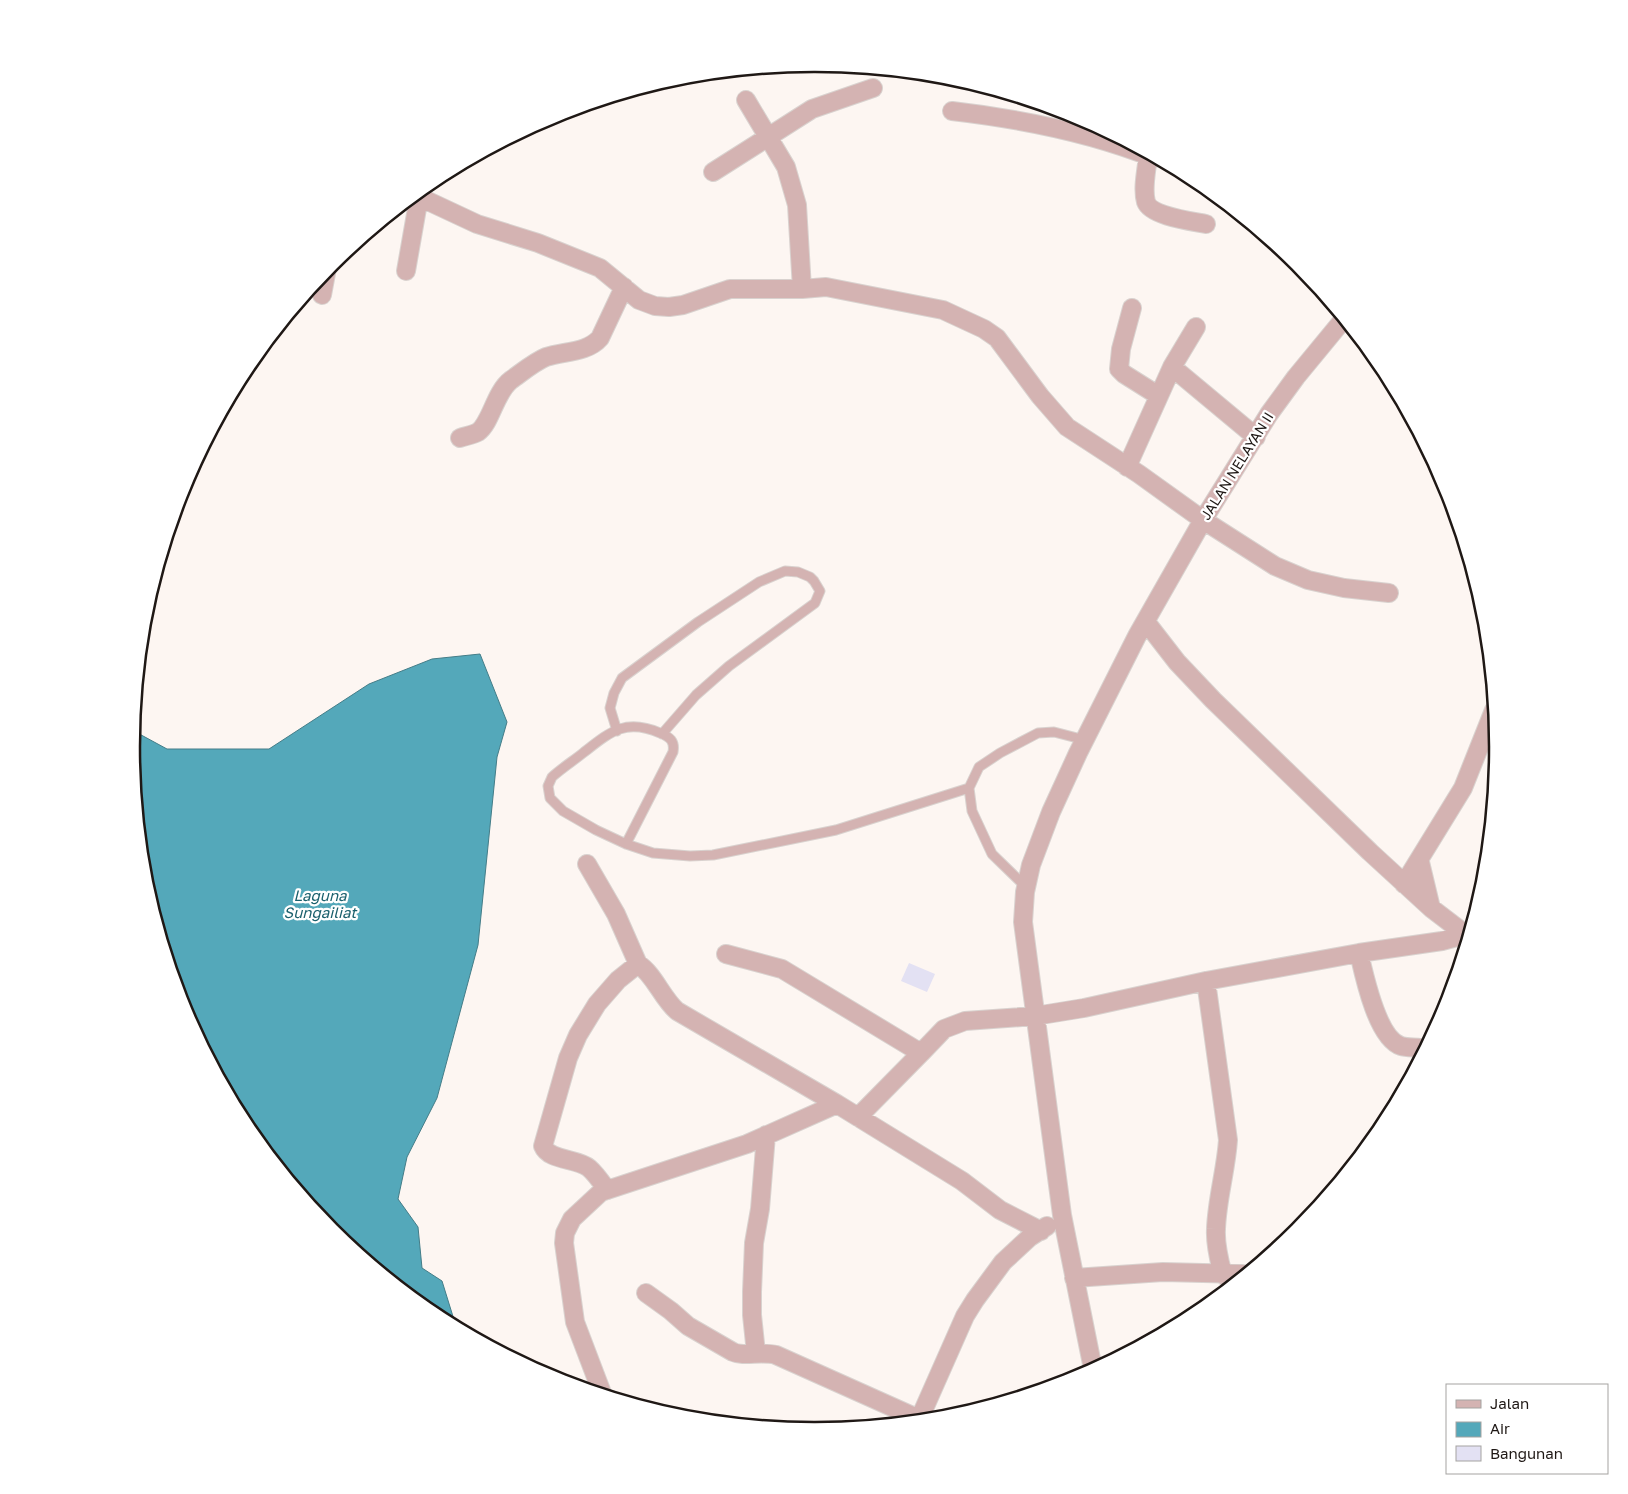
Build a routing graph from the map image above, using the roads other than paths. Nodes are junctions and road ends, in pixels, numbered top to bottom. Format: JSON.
{"nodes":[{"id":1,"x":873,"y":88,"type":"dead end"},
{"id":2,"x":746,"y":100,"type":"dead end"},
{"id":3,"x":952,"y":111,"type":"dead end"},
{"id":4,"x":768,"y":136,"type":"junction"},
{"id":5,"x":1117,"y":145,"type":"edge"},
{"id":6,"x":1150,"y":163,"type":"edge"},
{"id":7,"x":713,"y":172,"type":"dead end"},
{"id":8,"x":422,"y":198,"type":"edge"},
{"id":9,"x":416,"y":203,"type":"edge"},
{"id":10,"x":1206,"y":224,"type":"dead end"},
{"id":11,"x":406,"y":271,"type":"dead end"},
{"id":12,"x":324,"y":284,"type":"edge"},
{"id":13,"x":624,"y":287,"type":"junction"},
{"id":14,"x":802,"y":289,"type":"junction"},
{"id":15,"x":322,"y":295,"type":"dead end"},
{"id":16,"x":1132,"y":308,"type":"dead end"},
{"id":17,"x":1339,"y":324,"type":"edge"},
{"id":18,"x":1196,"y":327,"type":"dead end"},
{"id":19,"x":1172,"y":367,"type":"junction"},
{"id":20,"x":1159,"y":396,"type":"junction"},
{"id":21,"x":1256,"y":437,"type":"junction"},
{"id":22,"x":460,"y":438,"type":"dead end"},
{"id":23,"x":1126,"y":467,"type":"junction"},
{"id":24,"x":1203,"y":520,"type":"junction"},
{"id":25,"x":1388,"y":593,"type":"dead end"},
{"id":26,"x":1142,"y":628,"type":"junction"},
{"id":27,"x":617,"y":731,"type":"junction"},
{"id":28,"x":662,"y":734,"type":"junction"},
{"id":29,"x":1489,"y":736,"type":"edge"},
{"id":30,"x":1085,"y":740,"type":"junction"},
{"id":31,"x":969,"y":788,"type":"junction"},
{"id":32,"x":626,"y":844,"type":"junction"},
{"id":33,"x":1420,"y":862,"type":"junction"},
{"id":34,"x":587,"y":864,"type":"dead end"},
{"id":35,"x":1404,"y":884,"type":"junction"},
{"id":36,"x":1026,"y":887,"type":"junction"},
{"id":37,"x":1431,"y":908,"type":"junction"},
{"id":38,"x":1458,"y":937,"type":"edge"},
{"id":39,"x":1359,"y":953,"type":"junction"},
{"id":40,"x":726,"y":954,"type":"dead end"},
{"id":41,"x":638,"y":964,"type":"junction"},
{"id":42,"x":1206,"y":981,"type":"junction"},
{"id":43,"x":1036,"y":1016,"type":"junction"},
{"id":44,"x":1418,"y":1048,"type":"edge"},
{"id":45,"x":921,"y":1053,"type":"junction"},
{"id":46,"x":837,"y":1104,"type":"junction"},
{"id":47,"x":858,"y":1117,"type":"junction"},
{"id":48,"x":766,"y":1135,"type":"junction"},
{"id":49,"x":604,"y":1191,"type":"junction"},
{"id":50,"x":1062,"y":1215,"type":"junction"},
{"id":51,"x":1041,"y":1231,"type":"junction"},
{"id":52,"x":1234,"y":1274,"type":"edge"},
{"id":53,"x":1223,"y":1275,"type":"junction"},
{"id":54,"x":1074,"y":1278,"type":"junction"},
{"id":55,"x":646,"y":1292,"type":"dead end"},
{"id":56,"x":756,"y":1352,"type":"junction"},
{"id":57,"x":1092,"y":1361,"type":"edge"},
{"id":58,"x":600,"y":1387,"type":"edge"},
{"id":59,"x":922,"y":1413,"type":"edge"},
{"id":60,"x":910,"y":1415,"type":"edge"}],
"edges":[{"from":1,"to":4,"type":"street"},
{"from":2,"to":4,"type":"street"},
{"from":3,"to":5,"type":"street"},
{"from":4,"to":7,"type":"street"},
{"from":4,"to":14,"type":"street"},
{"from":6,"to":10,"type":"street"},
{"from":8,"to":13,"type":"street"},
{"from":9,"to":11,"type":"street"},
{"from":12,"to":15,"type":"street"},
{"from":13,"to":14,"type":"street"},
{"from":13,"to":22,"type":"street"},
{"from":14,"to":23,"type":"street"},
{"from":16,"to":20,"type":"street"},
{"from":17,"to":21,"type":"street","name":"JALAN NELAYAN II"},
{"from":18,"to":19,"type":"street"},
{"from":19,"to":20,"type":"street"},
{"from":19,"to":21,"type":"street"},
{"from":20,"to":23,"type":"street"},
{"from":21,"to":24,"type":"street","name":"JALAN NELAYAN II"},
{"from":23,"to":24,"type":"street"},
{"from":24,"to":25,"type":"street"},
{"from":24,"to":26,"type":"street","name":"JALAN NELAYAN II"},
{"from":26,"to":30,"type":"street","name":"JALAN NELAYAN II"},
{"from":26,"to":35,"type":"street"},
{"from":27,"to":28,"type":"lane"},
{"from":27,"to":28,"type":"lane"},
{"from":27,"to":32,"type":"lane"},
{"from":28,"to":32,"type":"lane"},
{"from":29,"to":33,"type":"street"},
{"from":30,"to":31,"type":"lane"},
{"from":30,"to":36,"type":"street","name":"JALAN NELAYAN II"},
{"from":31,"to":32,"type":"lane"},
{"from":31,"to":36,"type":"lane"},
{"from":33,"to":35,"type":"street"},
{"from":33,"to":37,"type":"street"},
{"from":34,"to":41,"type":"street"},
{"from":35,"to":37,"type":"street"},
{"from":36,"to":43,"type":"street","name":"JALAN NELAYAN II"},
{"from":37,"to":38,"type":"street"},
{"from":38,"to":39,"type":"street"},
{"from":39,"to":42,"type":"street"},
{"from":39,"to":44,"type":"street"},
{"from":40,"to":45,"type":"street"},
{"from":41,"to":46,"type":"street"},
{"from":41,"to":49,"type":"street"},
{"from":42,"to":43,"type":"street"},
{"from":42,"to":53,"type":"street"},
{"from":43,"to":45,"type":"street"},
{"from":43,"to":50,"type":"street","name":"JALAN NELAYAN II"},
{"from":45,"to":47,"type":"street"},
{"from":46,"to":47,"type":"street"},
{"from":46,"to":48,"type":"street"},
{"from":47,"to":51,"type":"street"},
{"from":48,"to":49,"type":"street"},
{"from":48,"to":56,"type":"street"},
{"from":49,"to":58,"type":"street"},
{"from":50,"to":51,"type":"street"},
{"from":50,"to":54,"type":"street","name":"JALAN NELAYAN II"},
{"from":51,"to":59,"type":"street"},
{"from":52,"to":53,"type":"street"},
{"from":53,"to":54,"type":"street"},
{"from":54,"to":57,"type":"street","name":"JALAN NELAYAN II"},
{"from":55,"to":56,"type":"street"},
{"from":56,"to":60,"type":"street"}]}
